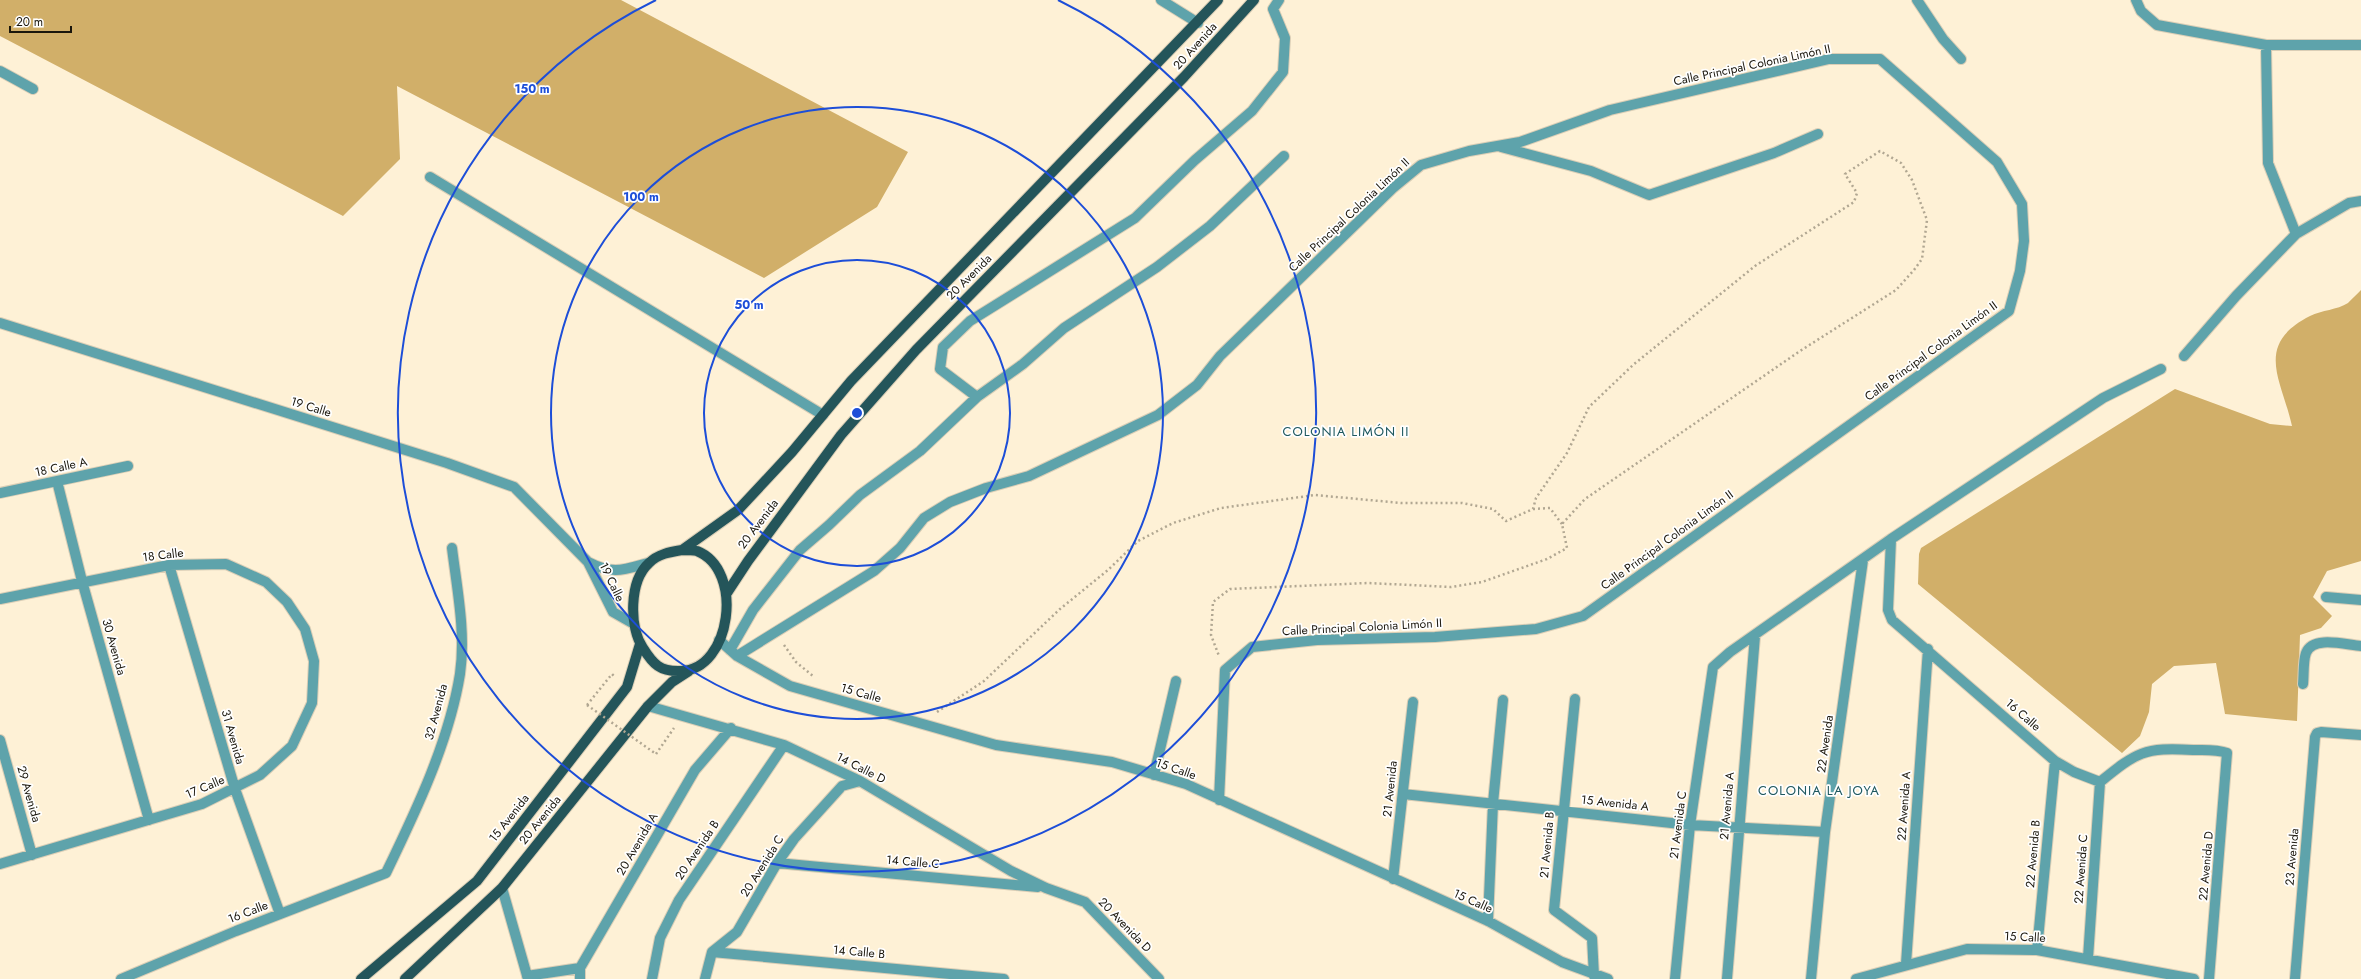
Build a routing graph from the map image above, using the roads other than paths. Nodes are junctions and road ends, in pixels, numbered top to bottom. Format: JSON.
{"nodes":[{"id":1,"x":1161,"y":0,"type":"edge"},
{"id":2,"x":1218,"y":0,"type":"edge"},
{"id":3,"x":1254,"y":0,"type":"edge"},
{"id":4,"x":1279,"y":0,"type":"edge"},
{"id":5,"x":1917,"y":0,"type":"edge"},
{"id":6,"x":2136,"y":0,"type":"edge"},
{"id":7,"x":1198,"y":23,"type":"junction"},
{"id":8,"x":2266,"y":45,"type":"junction"},
{"id":9,"x":2361,"y":45,"type":"edge"},
{"id":10,"x":1961,"y":59,"type":"dead end"},
{"id":11,"x":0,"y":71,"type":"edge"},
{"id":12,"x":33,"y":89,"type":"dead end"},
{"id":13,"x":1818,"y":134,"type":"dead end"},
{"id":14,"x":1497,"y":146,"type":"junction"},
{"id":15,"x":1284,"y":156,"type":"dead end"},
{"id":16,"x":430,"y":177,"type":"dead end"},
{"id":17,"x":2361,"y":201,"type":"edge"},
{"id":18,"x":2296,"y":234,"type":"junction"},
{"id":19,"x":0,"y":323,"type":"edge"},
{"id":20,"x":2184,"y":356,"type":"dead end"},
{"id":21,"x":2161,"y":369,"type":"dead end"},
{"id":22,"x":977,"y":397,"type":"junction"},
{"id":23,"x":823,"y":415,"type":"junction"},
{"id":24,"x":128,"y":466,"type":"dead end"},
{"id":25,"x":57,"y":481,"type":"junction"},
{"id":26,"x":0,"y":493,"type":"edge"},
{"id":27,"x":1891,"y":539,"type":"junction"},
{"id":28,"x":452,"y":548,"type":"dead end"},
{"id":29,"x":682,"y":550,"type":"junction"},
{"id":30,"x":1863,"y":560,"type":"junction"},
{"id":31,"x":588,"y":562,"type":"junction"},
{"id":32,"x":648,"y":563,"type":"junction"},
{"id":33,"x":169,"y":565,"type":"junction"},
{"id":34,"x":82,"y":581,"type":"junction"},
{"id":35,"x":727,"y":593,"type":"junction"},
{"id":36,"x":2326,"y":597,"type":"dead end"},
{"id":37,"x":0,"y":599,"type":"edge"},
{"id":38,"x":2361,"y":600,"type":"edge"},
{"id":39,"x":634,"y":624,"type":"junction"},
{"id":40,"x":305,"y":629,"type":"joint"},
{"id":41,"x":1755,"y":636,"type":"junction"},
{"id":42,"x":719,"y":640,"type":"junction"},
{"id":43,"x":640,"y":644,"type":"junction"},
{"id":44,"x":2361,"y":646,"type":"edge"},
{"id":45,"x":1928,"y":649,"type":"junction"},
{"id":46,"x":733,"y":653,"type":"junction"},
{"id":47,"x":688,"y":671,"type":"junction"},
{"id":48,"x":1176,"y":681,"type":"dead end"},
{"id":49,"x":2303,"y":684,"type":"dead end"},
{"id":50,"x":1575,"y":699,"type":"dead end"},
{"id":51,"x":1503,"y":700,"type":"dead end"},
{"id":52,"x":1413,"y":702,"type":"dead end"},
{"id":53,"x":648,"y":706,"type":"junction"},
{"id":54,"x":731,"y":728,"type":"junction"},
{"id":55,"x":2361,"y":735,"type":"edge"},
{"id":56,"x":0,"y":740,"type":"edge"},
{"id":57,"x":784,"y":745,"type":"junction"},
{"id":58,"x":2055,"y":761,"type":"junction"},
{"id":59,"x":1154,"y":774,"type":"junction"},
{"id":60,"x":860,"y":781,"type":"junction"},
{"id":61,"x":2100,"y":782,"type":"junction"},
{"id":62,"x":235,"y":789,"type":"junction"},
{"id":63,"x":1403,"y":794,"type":"junction"},
{"id":64,"x":1219,"y":800,"type":"junction"},
{"id":65,"x":1493,"y":803,"type":"junction"},
{"id":66,"x":1562,"y":810,"type":"junction"},
{"id":67,"x":149,"y":820,"type":"junction"},
{"id":68,"x":1690,"y":825,"type":"junction"},
{"id":69,"x":1738,"y":829,"type":"junction"},
{"id":70,"x":1826,"y":832,"type":"junction"},
{"id":71,"x":32,"y":855,"type":"junction"},
{"id":72,"x":777,"y":862,"type":"junction"},
{"id":73,"x":0,"y":864,"type":"edge"},
{"id":74,"x":386,"y":873,"type":"joint"},
{"id":75,"x":1393,"y":879,"type":"junction"},
{"id":76,"x":502,"y":888,"type":"junction"},
{"id":77,"x":1046,"y":888,"type":"junction"},
{"id":78,"x":280,"y":914,"type":"junction"},
{"id":79,"x":1488,"y":921,"type":"junction"},
{"id":80,"x":2037,"y":950,"type":"junction"},
{"id":81,"x":712,"y":952,"type":"junction"},
{"id":82,"x":2088,"y":958,"type":"junction"},
{"id":83,"x":1906,"y":964,"type":"junction"},
{"id":84,"x":580,"y":968,"type":"junction"},
{"id":85,"x":1594,"y":976,"type":"junction"},
{"id":86,"x":528,"y":977,"type":"edge"},
{"id":87,"x":121,"y":979,"type":"edge"},
{"id":88,"x":361,"y":979,"type":"edge"},
{"id":89,"x":405,"y":979,"type":"edge"},
{"id":90,"x":580,"y":979,"type":"edge"},
{"id":91,"x":652,"y":979,"type":"edge"},
{"id":92,"x":705,"y":979,"type":"edge"},
{"id":93,"x":1004,"y":979,"type":"edge"},
{"id":94,"x":1159,"y":979,"type":"edge"},
{"id":95,"x":1608,"y":979,"type":"edge"},
{"id":96,"x":1675,"y":979,"type":"edge"},
{"id":97,"x":1727,"y":979,"type":"edge"},
{"id":98,"x":1811,"y":979,"type":"edge"},
{"id":99,"x":1856,"y":979,"type":"edge"},
{"id":100,"x":2194,"y":979,"type":"edge"},
{"id":101,"x":2209,"y":979,"type":"edge"},
{"id":102,"x":2295,"y":979,"type":"edge"}],
"edges":[{"from":1,"to":7,"type":"street"},
{"from":2,"to":7,"type":"main road","name":"20 Avenida"},
{"from":3,"to":35,"type":"main road","name":"20 Avenida"},
{"from":4,"to":22,"type":"street"},
{"from":5,"to":10,"type":"street"},
{"from":6,"to":8,"type":"street"},
{"from":7,"to":23,"type":"main road","name":"20 Avenida"},
{"from":8,"to":9,"type":"street"},
{"from":8,"to":18,"type":"street"},
{"from":11,"to":12,"type":"street"},
{"from":13,"to":14,"type":"street"},
{"from":14,"to":46,"type":"street","name":"Calle Principal Colonia Limón II"},
{"from":14,"to":64,"type":"street","name":"Calle Principal Colonia Limón II"},
{"from":15,"to":22,"type":"street"},
{"from":16,"to":23,"type":"street"},
{"from":17,"to":18,"type":"street"},
{"from":18,"to":20,"type":"street"},
{"from":19,"to":31,"type":"street","name":"19 Calle"},
{"from":21,"to":27,"type":"street"},
{"from":22,"to":46,"type":"street"},
{"from":23,"to":29,"type":"main road","name":"20 Avenida"},
{"from":24,"to":25,"type":"street","name":"18 Calle A"},
{"from":25,"to":26,"type":"street","name":"18 Calle A"},
{"from":25,"to":34,"type":"street","name":"30 Avenida"},
{"from":27,"to":30,"type":"street"},
{"from":27,"to":45,"type":"street","name":"16 Calle"},
{"from":28,"to":74,"type":"street","name":"32 Avenida"},
{"from":29,"to":32,"type":"main road"},
{"from":29,"to":35,"type":"main road"},
{"from":30,"to":41,"type":"street"},
{"from":30,"to":70,"type":"street","name":"22 Avenida"},
{"from":31,"to":32,"type":"street","name":"19 Calle"},
{"from":31,"to":39,"type":"street","name":"19 Calle"},
{"from":32,"to":39,"type":"main road"},
{"from":33,"to":34,"type":"street","name":"18 Calle"},
{"from":33,"to":40,"type":"street","name":"18 Calle"},
{"from":33,"to":62,"type":"street","name":"31 Avenida"},
{"from":34,"to":37,"type":"street","name":"18 Calle"},
{"from":34,"to":67,"type":"street","name":"30 Avenida"},
{"from":35,"to":42,"type":"main road"},
{"from":36,"to":38,"type":"street"},
{"from":39,"to":43,"type":"main road"},
{"from":40,"to":62,"type":"street","name":"17 Calle"},
{"from":41,"to":68,"type":"street","name":"21 Avenida C"},
{"from":41,"to":69,"type":"street","name":"21 Avenida A"},
{"from":42,"to":46,"type":"street","name":"15 Calle"},
{"from":42,"to":47,"type":"main road"},
{"from":43,"to":47,"type":"main road"},
{"from":43,"to":88,"type":"main road","name":"15 Avenida"},
{"from":44,"to":49,"type":"street"},
{"from":45,"to":58,"type":"street","name":"16 Calle"},
{"from":45,"to":83,"type":"street","name":"22 Avenida A"},
{"from":46,"to":59,"type":"street","name":"15 Calle"},
{"from":47,"to":53,"type":"main road","name":"20 Avenida"},
{"from":48,"to":59,"type":"street"},
{"from":50,"to":66,"type":"street","name":"21 Avenida B"},
{"from":51,"to":65,"type":"street"},
{"from":52,"to":63,"type":"street","name":"21 Avenida"},
{"from":53,"to":54,"type":"street","name":"14 Calle D"},
{"from":53,"to":76,"type":"main road","name":"20 Avenida"},
{"from":54,"to":57,"type":"street","name":"14 Calle D"},
{"from":54,"to":84,"type":"street","name":"20 Avenida A"},
{"from":55,"to":102,"type":"street","name":"23 Avenida"},
{"from":56,"to":71,"type":"street","name":"29 Avenida"},
{"from":57,"to":60,"type":"street","name":"14 Calle D"},
{"from":57,"to":91,"type":"street","name":"20 Avenida B"},
{"from":58,"to":61,"type":"street","name":"16 Calle"},
{"from":58,"to":80,"type":"street","name":"22 Avenida B"},
{"from":59,"to":64,"type":"street","name":"15 Calle"},
{"from":60,"to":72,"type":"street","name":"20 Avenida C"},
{"from":60,"to":77,"type":"street","name":"14 Calle D"},
{"from":61,"to":82,"type":"street","name":"22 Avenida C"},
{"from":61,"to":101,"type":"street","name":"22 Avenida D"},
{"from":62,"to":67,"type":"street","name":"17 Calle"},
{"from":62,"to":78,"type":"street","name":"31 Avenida"},
{"from":63,"to":65,"type":"street","name":"15 Avenida A"},
{"from":63,"to":75,"type":"street","name":"21 Avenida"},
{"from":64,"to":75,"type":"street","name":"15 Calle"},
{"from":65,"to":66,"type":"street","name":"15 Avenida A"},
{"from":65,"to":79,"type":"street"},
{"from":66,"to":68,"type":"street","name":"15 Avenida A"},
{"from":66,"to":85,"type":"street","name":"21 Avenida B"},
{"from":67,"to":71,"type":"street","name":"17 Calle"},
{"from":68,"to":69,"type":"street","name":"15 Avenida A"},
{"from":68,"to":96,"type":"street","name":"21 Avenida C"},
{"from":69,"to":70,"type":"street","name":"15 Avenida A"},
{"from":69,"to":97,"type":"street","name":"21 Avenida A"},
{"from":70,"to":98,"type":"street","name":"22 Avenida"},
{"from":71,"to":73,"type":"street","name":"17 Calle"},
{"from":72,"to":77,"type":"street","name":"14 Calle C"},
{"from":72,"to":81,"type":"street","name":"20 Avenida C"},
{"from":74,"to":78,"type":"street","name":"16 Calle"},
{"from":75,"to":79,"type":"street","name":"15 Calle"},
{"from":76,"to":86,"type":"street"},
{"from":76,"to":89,"type":"main road","name":"20 Avenida"},
{"from":77,"to":94,"type":"street","name":"20 Avenida D"},
{"from":78,"to":87,"type":"street","name":"16 Calle"},
{"from":79,"to":85,"type":"street","name":"15 Calle"},
{"from":80,"to":82,"type":"street","name":"15 Calle"},
{"from":80,"to":83,"type":"street","name":"15 Calle"},
{"from":81,"to":92,"type":"street"},
{"from":81,"to":93,"type":"street","name":"14 Calle B"},
{"from":82,"to":100,"type":"street","name":"15 Calle"},
{"from":83,"to":99,"type":"street","name":"15 Calle"},
{"from":84,"to":86,"type":"street"},
{"from":84,"to":90,"type":"street"},
{"from":85,"to":95,"type":"street","name":"15 Calle"}]}
